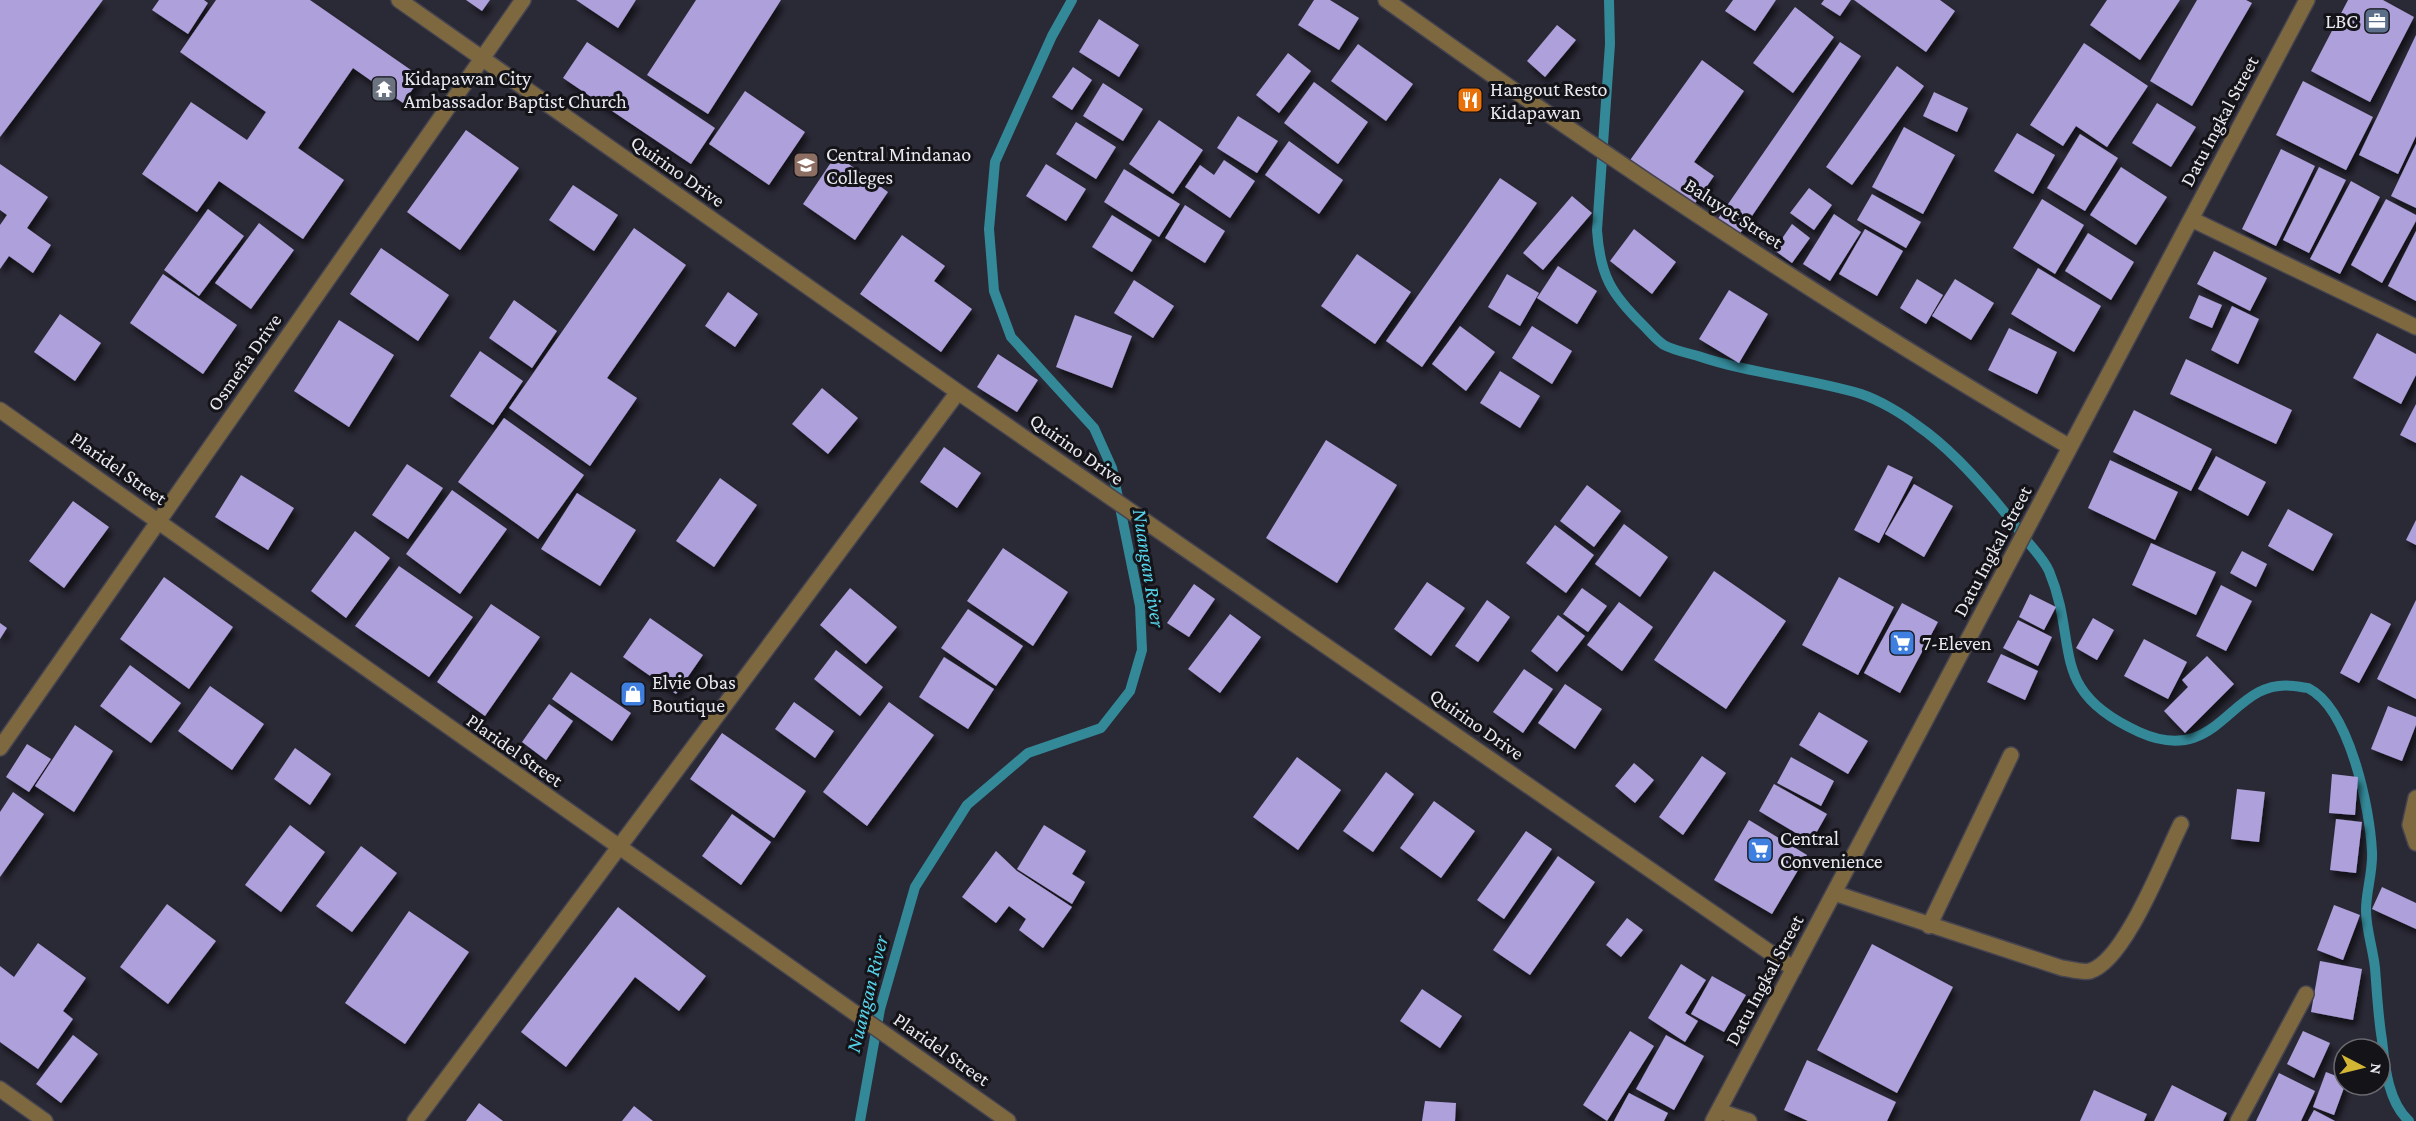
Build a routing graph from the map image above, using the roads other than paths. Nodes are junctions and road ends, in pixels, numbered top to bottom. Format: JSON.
{"nodes":[{"id":1,"x":399,"y":0,"type":"edge"},
{"id":2,"x":523,"y":0,"type":"edge"},
{"id":3,"x":1386,"y":0,"type":"edge"},
{"id":4,"x":2307,"y":0,"type":"edge"},
{"id":5,"x":482,"y":59,"type":"junction"},
{"id":6,"x":2191,"y":219,"type":"junction"},
{"id":7,"x":2416,"y":327,"type":"edge"},
{"id":8,"x":958,"y":392,"type":"junction"},
{"id":9,"x":0,"y":410,"type":"edge"},
{"id":10,"x":2070,"y":447,"type":"junction"},
{"id":11,"x":158,"y":522,"type":"junction"},
{"id":12,"x":0,"y":748,"type":"edge"},
{"id":13,"x":2011,"y":755,"type":"dead end"},
{"id":14,"x":2416,"y":798,"type":"edge"},
{"id":15,"x":2181,"y":824,"type":"dead end"},
{"id":16,"x":2416,"y":843,"type":"edge"},
{"id":17,"x":618,"y":848,"type":"junction"},
{"id":18,"x":1834,"y":893,"type":"junction"},
{"id":19,"x":1929,"y":926,"type":"junction"},
{"id":20,"x":1794,"y":969,"type":"junction"},
{"id":21,"x":2306,"y":994,"type":"dead end"},
{"id":22,"x":0,"y":1089,"type":"edge"},
{"id":23,"x":1716,"y":1116,"type":"edge"},
{"id":24,"x":45,"y":1121,"type":"edge"},
{"id":25,"x":414,"y":1121,"type":"edge"},
{"id":26,"x":1008,"y":1121,"type":"edge"},
{"id":27,"x":1749,"y":1121,"type":"edge"},
{"id":28,"x":2238,"y":1121,"type":"edge"}],
"edges":[{"from":1,"to":5,"type":"street","name":"Quirino Drive"},
{"from":2,"to":5,"type":"street","name":"Osmeña Drive"},
{"from":3,"to":10,"type":"street","name":"Baluyot Street"},
{"from":4,"to":6,"type":"street","name":"Datu Ingkal Street"},
{"from":5,"to":8,"type":"street","name":"Quirino Drive"},
{"from":5,"to":11,"type":"street","name":"Osmeña Drive"},
{"from":6,"to":7,"type":"street"},
{"from":6,"to":10,"type":"street","name":"Datu Ingkal Street"},
{"from":8,"to":17,"type":"street"},
{"from":8,"to":20,"type":"street","name":"Quirino Drive"},
{"from":9,"to":11,"type":"street","name":"Plaridel Street"},
{"from":10,"to":18,"type":"street","name":"Datu Ingkal Street"},
{"from":11,"to":12,"type":"street","name":"Osmeña Drive"},
{"from":11,"to":17,"type":"street","name":"Plaridel Street"},
{"from":13,"to":19,"type":"street"},
{"from":14,"to":16,"type":"street"},
{"from":15,"to":19,"type":"street"},
{"from":17,"to":25,"type":"street"},
{"from":17,"to":26,"type":"street","name":"Plaridel Street"},
{"from":18,"to":19,"type":"street"},
{"from":18,"to":20,"type":"street","name":"Datu Ingkal Street"},
{"from":20,"to":23,"type":"street","name":"Datu Ingkal Street"},
{"from":21,"to":28,"type":"street"},
{"from":22,"to":24,"type":"street"},
{"from":23,"to":27,"type":"street"}]}
